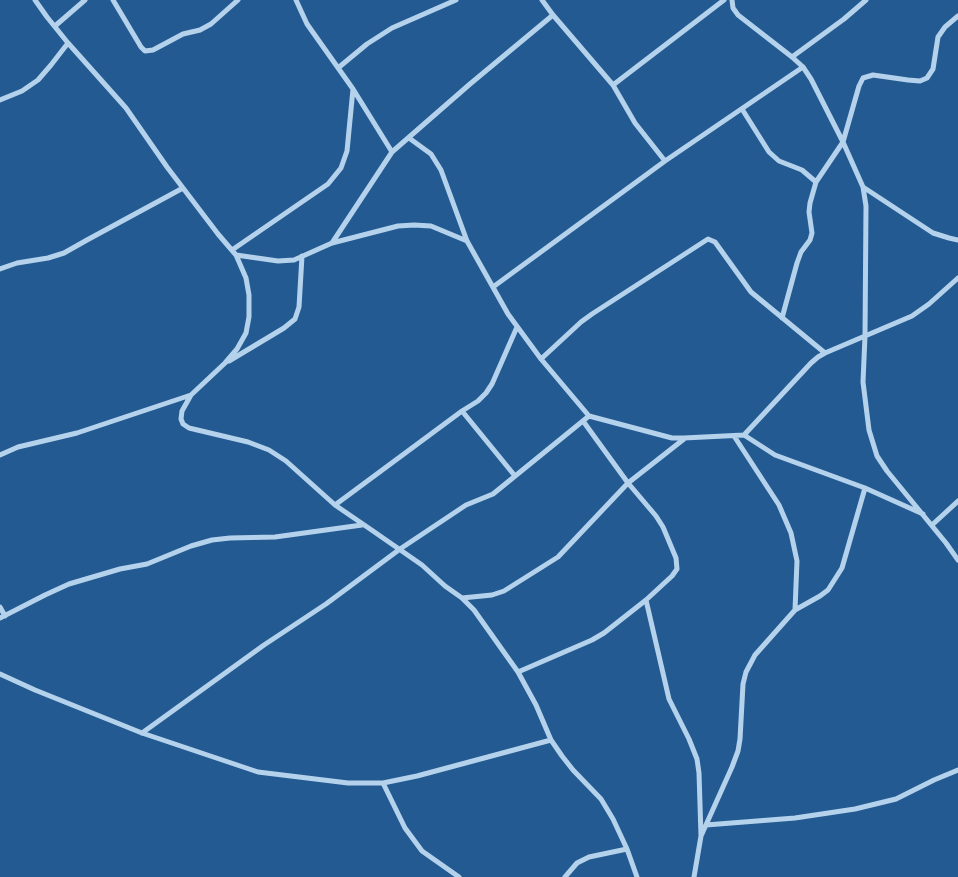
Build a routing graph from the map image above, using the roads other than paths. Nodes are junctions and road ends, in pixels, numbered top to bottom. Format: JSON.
{"nodes":[{"id":1,"x":35,"y":0,"type":"edge"},
{"id":2,"x":85,"y":0,"type":"edge"},
{"id":3,"x":113,"y":0,"type":"edge"},
{"id":4,"x":238,"y":0,"type":"edge"},
{"id":5,"x":296,"y":0,"type":"edge"},
{"id":6,"x":456,"y":0,"type":"edge"},
{"id":7,"x":542,"y":0,"type":"edge"},
{"id":8,"x":724,"y":0,"type":"edge"},
{"id":9,"x":732,"y":0,"type":"edge"},
{"id":10,"x":866,"y":0,"type":"edge"},
{"id":11,"x":553,"y":15,"type":"junction"},
{"id":12,"x":958,"y":16,"type":"edge"},
{"id":13,"x":55,"y":26,"type":"junction"},
{"id":14,"x":68,"y":42,"type":"junction"},
{"id":15,"x":792,"y":57,"type":"junction"},
{"id":16,"x":803,"y":67,"type":"junction"},
{"id":17,"x":338,"y":68,"type":"junction"},
{"id":18,"x":613,"y":85,"type":"junction"},
{"id":19,"x":352,"y":89,"type":"junction"},
{"id":20,"x":1,"y":101,"type":"edge"},
{"id":21,"x":742,"y":109,"type":"junction"},
{"id":22,"x":409,"y":138,"type":"junction"},
{"id":23,"x":843,"y":142,"type":"junction"},
{"id":24,"x":392,"y":152,"type":"junction"},
{"id":25,"x":665,"y":162,"type":"junction"},
{"id":26,"x":816,"y":182,"type":"junction"},
{"id":27,"x":863,"y":187,"type":"junction"},
{"id":28,"x":184,"y":188,"type":"junction"},
{"id":29,"x":958,"y":240,"type":"edge"},
{"id":30,"x":468,"y":241,"type":"junction"},
{"id":31,"x":332,"y":243,"type":"junction"},
{"id":32,"x":232,"y":250,"type":"junction"},
{"id":33,"x":236,"y":255,"type":"junction"},
{"id":34,"x":302,"y":256,"type":"junction"},
{"id":35,"x":0,"y":269,"type":"edge"},
{"id":36,"x":958,"y":278,"type":"edge"},
{"id":37,"x":493,"y":288,"type":"junction"},
{"id":38,"x":782,"y":318,"type":"junction"},
{"id":39,"x":516,"y":326,"type":"junction"},
{"id":40,"x":865,"y":336,"type":"junction"},
{"id":41,"x":825,"y":353,"type":"junction"},
{"id":42,"x":542,"y":359,"type":"junction"},
{"id":43,"x":225,"y":363,"type":"junction"},
{"id":44,"x":191,"y":395,"type":"junction"},
{"id":45,"x":462,"y":411,"type":"junction"},
{"id":46,"x":588,"y":416,"type":"junction"},
{"id":47,"x":583,"y":420,"type":"junction"},
{"id":48,"x":744,"y":435,"type":"junction"},
{"id":49,"x":734,"y":436,"type":"junction"},
{"id":50,"x":684,"y":438,"type":"junction"},
{"id":51,"x":0,"y":455,"type":"edge"},
{"id":52,"x":515,"y":476,"type":"junction"},
{"id":53,"x":628,"y":483,"type":"junction"},
{"id":54,"x":865,"y":488,"type":"junction"},
{"id":55,"x":958,"y":501,"type":"edge"},
{"id":56,"x":334,"y":506,"type":"junction"},
{"id":57,"x":922,"y":514,"type":"junction"},
{"id":58,"x":363,"y":525,"type":"junction"},
{"id":59,"x":932,"y":525,"type":"junction"},
{"id":60,"x":400,"y":550,"type":"junction"},
{"id":61,"x":958,"y":560,"type":"edge"},
{"id":62,"x":462,"y":598,"type":"junction"},
{"id":63,"x":646,"y":600,"type":"junction"},
{"id":64,"x":0,"y":607,"type":"edge"},
{"id":65,"x":795,"y":610,"type":"junction"},
{"id":66,"x":3,"y":617,"type":"edge"},
{"id":67,"x":518,"y":672,"type":"junction"},
{"id":68,"x":0,"y":674,"type":"edge"},
{"id":69,"x":142,"y":733,"type":"junction"},
{"id":70,"x":551,"y":740,"type":"junction"},
{"id":71,"x":958,"y":770,"type":"edge"},
{"id":72,"x":383,"y":783,"type":"junction"},
{"id":73,"x":706,"y":825,"type":"junction"},
{"id":74,"x":701,"y":836,"type":"junction"},
{"id":75,"x":627,"y":848,"type":"junction"},
{"id":76,"x":459,"y":877,"type":"edge"},
{"id":77,"x":565,"y":877,"type":"edge"},
{"id":78,"x":637,"y":877,"type":"edge"},
{"id":79,"x":694,"y":877,"type":"edge"}],
"edges":[{"from":1,"to":13,"type":"street"},
{"from":2,"to":13,"type":"street"},
{"from":3,"to":4,"type":"street"},
{"from":5,"to":17,"type":"street"},
{"from":6,"to":17,"type":"street"},
{"from":7,"to":11,"type":"street"},
{"from":8,"to":18,"type":"street"},
{"from":9,"to":15,"type":"street"},
{"from":10,"to":15,"type":"street"},
{"from":11,"to":18,"type":"street"},
{"from":11,"to":22,"type":"street"},
{"from":12,"to":23,"type":"street"},
{"from":13,"to":14,"type":"street"},
{"from":14,"to":20,"type":"street"},
{"from":14,"to":28,"type":"street"},
{"from":15,"to":16,"type":"street"},
{"from":16,"to":21,"type":"street"},
{"from":16,"to":23,"type":"street"},
{"from":17,"to":19,"type":"street"},
{"from":18,"to":25,"type":"street"},
{"from":19,"to":24,"type":"street"},
{"from":19,"to":32,"type":"street"},
{"from":21,"to":25,"type":"street"},
{"from":21,"to":26,"type":"street"},
{"from":22,"to":24,"type":"street"},
{"from":22,"to":30,"type":"street"},
{"from":23,"to":26,"type":"street"},
{"from":23,"to":27,"type":"street"},
{"from":24,"to":31,"type":"street"},
{"from":25,"to":37,"type":"street"},
{"from":26,"to":38,"type":"street"},
{"from":27,"to":29,"type":"street"},
{"from":27,"to":40,"type":"street"},
{"from":28,"to":32,"type":"street"},
{"from":28,"to":35,"type":"street"},
{"from":30,"to":31,"type":"street"},
{"from":30,"to":37,"type":"street"},
{"from":31,"to":34,"type":"street"},
{"from":32,"to":33,"type":"street"},
{"from":33,"to":34,"type":"street"},
{"from":33,"to":43,"type":"street"},
{"from":34,"to":43,"type":"street"},
{"from":36,"to":40,"type":"street"},
{"from":37,"to":39,"type":"street"},
{"from":38,"to":41,"type":"street"},
{"from":38,"to":42,"type":"street"},
{"from":39,"to":42,"type":"street"},
{"from":39,"to":45,"type":"street"},
{"from":40,"to":41,"type":"street"},
{"from":40,"to":57,"type":"street"},
{"from":41,"to":48,"type":"street"},
{"from":42,"to":46,"type":"street"},
{"from":43,"to":44,"type":"street"},
{"from":44,"to":51,"type":"street"},
{"from":44,"to":56,"type":"street"},
{"from":45,"to":52,"type":"street"},
{"from":45,"to":56,"type":"street"},
{"from":46,"to":47,"type":"street"},
{"from":46,"to":50,"type":"street"},
{"from":47,"to":52,"type":"street"},
{"from":47,"to":53,"type":"street"},
{"from":48,"to":49,"type":"street"},
{"from":48,"to":54,"type":"street"},
{"from":49,"to":50,"type":"street"},
{"from":49,"to":65,"type":"street"},
{"from":50,"to":53,"type":"street"},
{"from":52,"to":60,"type":"street"},
{"from":53,"to":62,"type":"street"},
{"from":53,"to":63,"type":"street"},
{"from":54,"to":57,"type":"street"},
{"from":54,"to":65,"type":"street"},
{"from":55,"to":59,"type":"street"},
{"from":56,"to":58,"type":"street"},
{"from":57,"to":59,"type":"street"},
{"from":58,"to":60,"type":"street"},
{"from":58,"to":66,"type":"street"},
{"from":59,"to":61,"type":"street"},
{"from":60,"to":62,"type":"street"},
{"from":60,"to":69,"type":"street"},
{"from":62,"to":67,"type":"street"},
{"from":63,"to":67,"type":"street"},
{"from":63,"to":74,"type":"street"},
{"from":64,"to":66,"type":"street"},
{"from":65,"to":73,"type":"street"},
{"from":67,"to":70,"type":"street"},
{"from":68,"to":69,"type":"street"},
{"from":69,"to":72,"type":"street"},
{"from":70,"to":72,"type":"street"},
{"from":70,"to":75,"type":"street"},
{"from":71,"to":73,"type":"street"},
{"from":72,"to":76,"type":"street"},
{"from":73,"to":74,"type":"street"},
{"from":74,"to":79,"type":"street"},
{"from":75,"to":77,"type":"street"},
{"from":75,"to":78,"type":"street"}]}
